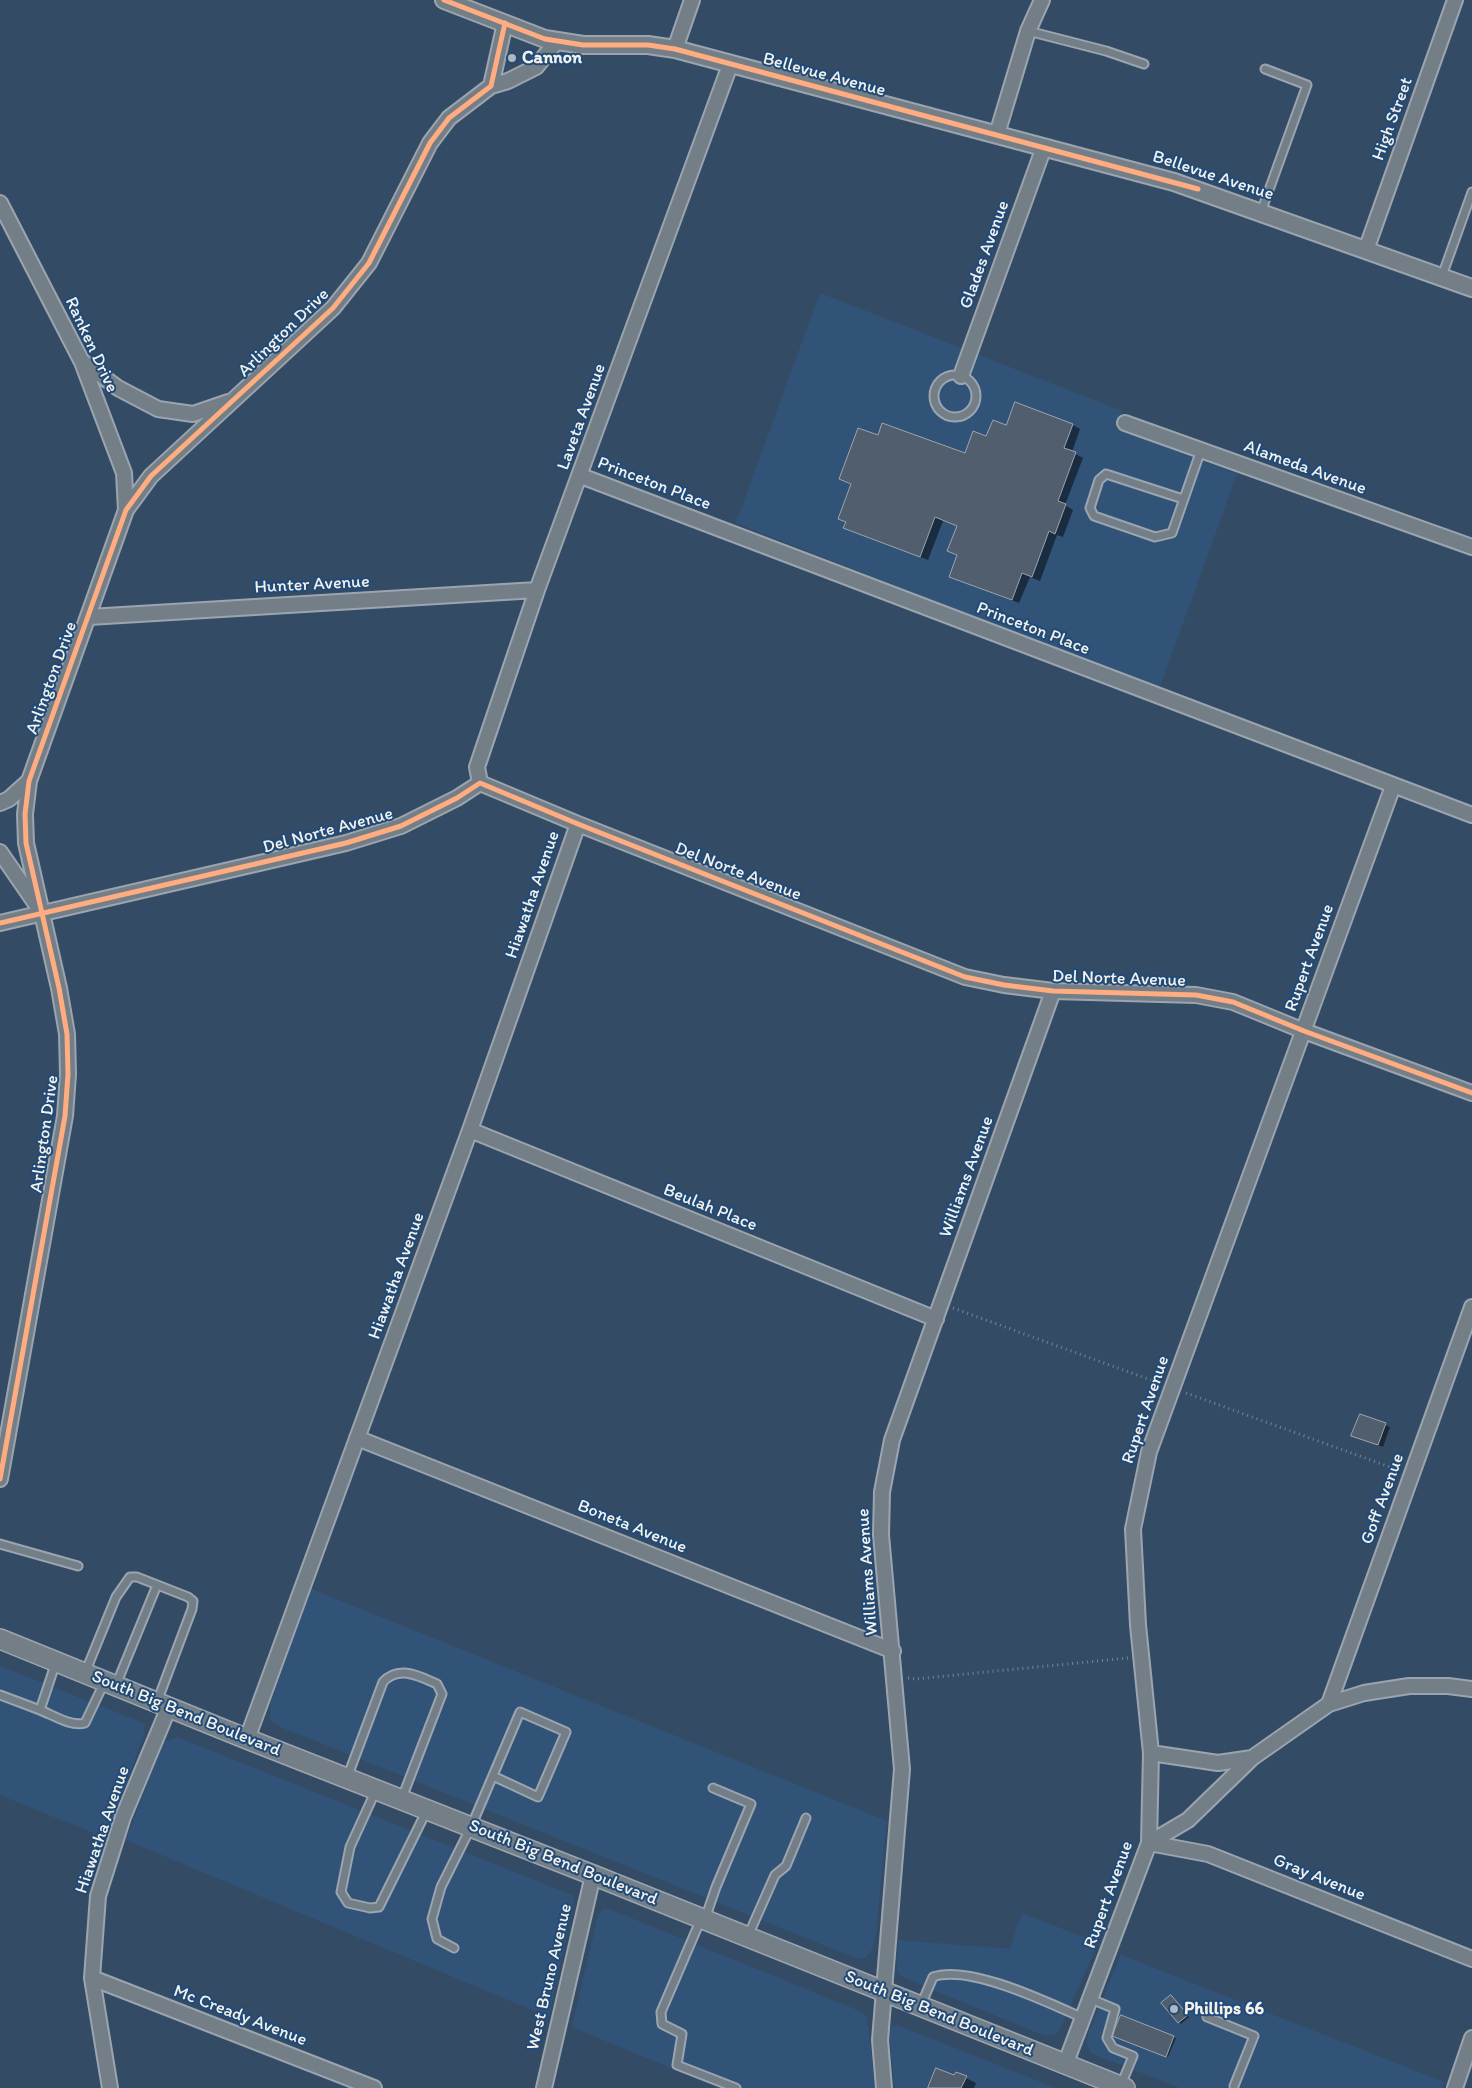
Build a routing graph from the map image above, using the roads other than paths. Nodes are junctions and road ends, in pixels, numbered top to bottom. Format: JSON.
{"nodes":[{"id":1,"x":444,"y":0,"type":"edge"},
{"id":2,"x":692,"y":0,"type":"edge"},
{"id":3,"x":1042,"y":0,"type":"edge"},
{"id":4,"x":1455,"y":0,"type":"edge"},
{"id":5,"x":505,"y":23,"type":"junction"},
{"id":6,"x":1028,"y":31,"type":"junction"},
{"id":7,"x":557,"y":41,"type":"junction"},
{"id":8,"x":675,"y":49,"type":"junction"},
{"id":9,"x":1144,"y":64,"type":"dead end"},
{"id":10,"x":730,"y":65,"type":"junction"},
{"id":11,"x":1265,"y":69,"type":"dead end"},
{"id":12,"x":491,"y":86,"type":"junction"},
{"id":13,"x":997,"y":134,"type":"junction"},
{"id":14,"x":1044,"y":147,"type":"junction"},
{"id":15,"x":1472,"y":192,"type":"edge"},
{"id":16,"x":0,"y":203,"type":"edge"},
{"id":17,"x":1261,"y":212,"type":"junction"},
{"id":18,"x":1366,"y":250,"type":"junction"},
{"id":19,"x":1441,"y":277,"type":"junction"},
{"id":20,"x":1472,"y":288,"type":"edge"},
{"id":21,"x":82,"y":362,"type":"junction"},
{"id":22,"x":961,"y":376,"type":"junction"},
{"id":23,"x":235,"y":399,"type":"junction"},
{"id":24,"x":1125,"y":423,"type":"dead end"},
{"id":25,"x":1201,"y":450,"type":"junction"},
{"id":26,"x":581,"y":476,"type":"junction"},
{"id":27,"x":1184,"y":499,"type":"junction"},
{"id":28,"x":126,"y":510,"type":"junction"},
{"id":29,"x":1472,"y":547,"type":"edge"},
{"id":30,"x":537,"y":590,"type":"junction"},
{"id":31,"x":89,"y":618,"type":"junction"},
{"id":32,"x":29,"y":781,"type":"junction"},
{"id":33,"x":480,"y":783,"type":"junction"},
{"id":34,"x":1393,"y":786,"type":"junction"},
{"id":35,"x":0,"y":803,"type":"edge"},
{"id":36,"x":1472,"y":815,"type":"edge"},
{"id":37,"x":578,"y":824,"type":"junction"},
{"id":38,"x":0,"y":852,"type":"edge"},
{"id":39,"x":43,"y":915,"type":"junction"},
{"id":40,"x":0,"y":923,"type":"edge"},
{"id":41,"x":1053,"y":991,"type":"junction"},
{"id":42,"x":1304,"y":1031,"type":"junction"},
{"id":43,"x":1472,"y":1093,"type":"edge"},
{"id":44,"x":470,"y":1130,"type":"junction"},
{"id":45,"x":1472,"y":1307,"type":"edge"},
{"id":46,"x":936,"y":1319,"type":"junction"},
{"id":47,"x":358,"y":1438,"type":"junction"},
{"id":48,"x":0,"y":1479,"type":"edge"},
{"id":49,"x":0,"y":1544,"type":"edge"},
{"id":50,"x":78,"y":1566,"type":"dead end"},
{"id":51,"x":157,"y":1585,"type":"junction"},
{"id":52,"x":0,"y":1639,"type":"edge"},
{"id":53,"x":893,"y":1651,"type":"junction"},
{"id":54,"x":56,"y":1662,"type":"junction"},
{"id":55,"x":85,"y":1674,"type":"junction"},
{"id":56,"x":110,"y":1684,"type":"junction"},
{"id":57,"x":1472,"y":1689,"type":"edge"},
{"id":58,"x":0,"y":1695,"type":"edge"},
{"id":59,"x":1329,"y":1704,"type":"junction"},
{"id":60,"x":163,"y":1705,"type":"junction"},
{"id":61,"x":40,"y":1710,"type":"junction"},
{"id":62,"x":247,"y":1740,"type":"junction"},
{"id":63,"x":1151,"y":1752,"type":"junction"},
{"id":64,"x":1252,"y":1758,"type":"junction"},
{"id":65,"x":493,"y":1776,"type":"junction"},
{"id":66,"x":347,"y":1778,"type":"junction"},
{"id":67,"x":713,"y":1788,"type":"dead end"},
{"id":68,"x":376,"y":1790,"type":"junction"},
{"id":69,"x":401,"y":1800,"type":"junction"},
{"id":70,"x":427,"y":1810,"type":"junction"},
{"id":71,"x":806,"y":1818,"type":"dead end"},
{"id":72,"x":471,"y":1827,"type":"junction"},
{"id":73,"x":1149,"y":1843,"type":"junction"},
{"id":74,"x":593,"y":1875,"type":"junction"},
{"id":75,"x":703,"y":1919,"type":"junction"},
{"id":76,"x":748,"y":1937,"type":"junction"},
{"id":77,"x":454,"y":1948,"type":"dead end"},
{"id":78,"x":1472,"y":1959,"type":"edge"},
{"id":79,"x":92,"y":1978,"type":"junction"},
{"id":80,"x":885,"y":1992,"type":"junction"},
{"id":81,"x":1092,"y":1999,"type":"junction"},
{"id":82,"x":921,"y":2007,"type":"junction"},
{"id":83,"x":1084,"y":2018,"type":"junction"},
{"id":84,"x":1207,"y":2018,"type":"dead end"},
{"id":85,"x":1472,"y":2038,"type":"edge"},
{"id":86,"x":1065,"y":2065,"type":"junction"},
{"id":87,"x":1099,"y":2083,"type":"edge"},
{"id":88,"x":1123,"y":2087,"type":"edge"},
{"id":89,"x":1235,"y":2087,"type":"edge"},
{"id":90,"x":110,"y":2088,"type":"edge"},
{"id":91,"x":374,"y":2088,"type":"edge"},
{"id":92,"x":544,"y":2088,"type":"edge"},
{"id":93,"x":736,"y":2088,"type":"edge"},
{"id":94,"x":884,"y":2088,"type":"edge"},
{"id":95,"x":1455,"y":2088,"type":"edge"}],
"edges":[{"from":1,"to":5,"type":"street","name":"Bellevue Avenue"},
{"from":2,"to":8,"type":"street"},
{"from":3,"to":6,"type":"street"},
{"from":4,"to":18,"type":"street","name":"High Street"},
{"from":5,"to":7,"type":"street","name":"Bellevue Avenue"},
{"from":5,"to":12,"type":"street"},
{"from":6,"to":9,"type":"lane"},
{"from":6,"to":13,"type":"street"},
{"from":7,"to":8,"type":"street","name":"Bellevue Avenue"},
{"from":7,"to":12,"type":"street","name":"Arlington Drive"},
{"from":8,"to":10,"type":"street","name":"Bellevue Avenue"},
{"from":10,"to":13,"type":"street","name":"Bellevue Avenue"},
{"from":10,"to":26,"type":"street","name":"Laveta Avenue"},
{"from":11,"to":17,"type":"lane"},
{"from":12,"to":23,"type":"street","name":"Arlington Drive"},
{"from":13,"to":14,"type":"street","name":"Bellevue Avenue"},
{"from":14,"to":17,"type":"street","name":"Bellevue Avenue"},
{"from":14,"to":22,"type":"street","name":"Glades Avenue"},
{"from":15,"to":19,"type":"lane"},
{"from":16,"to":21,"type":"street","name":"Ranken Drive"},
{"from":17,"to":18,"type":"street","name":"Bellevue Avenue"},
{"from":18,"to":19,"type":"street","name":"Bellevue Avenue"},
{"from":19,"to":20,"type":"street","name":"Bellevue Avenue"},
{"from":21,"to":23,"type":"street","name":"Arlington Drive"},
{"from":21,"to":28,"type":"street","name":"Ranken Drive"},
{"from":22,"to":22,"type":"lane"},
{"from":23,"to":28,"type":"street","name":"Arlington Drive"},
{"from":24,"to":25,"type":"street","name":"Alameda Avenue"},
{"from":25,"to":27,"type":"lane"},
{"from":25,"to":29,"type":"street","name":"Alameda Avenue"},
{"from":26,"to":30,"type":"street","name":"Laveta Avenue"},
{"from":26,"to":34,"type":"street","name":"Princeton Place"},
{"from":27,"to":27,"type":"lane"},
{"from":28,"to":31,"type":"street","name":"Arlington Drive"},
{"from":30,"to":31,"type":"street","name":"Hunter Avenue"},
{"from":30,"to":33,"type":"street","name":"Laveta Avenue"},
{"from":31,"to":32,"type":"street","name":"Arlington Drive"},
{"from":32,"to":35,"type":"street"},
{"from":32,"to":39,"type":"street","name":"Arlington Drive"},
{"from":33,"to":37,"type":"street","name":"Del Norte Avenue"},
{"from":33,"to":39,"type":"street","name":"Del Norte Avenue"},
{"from":34,"to":36,"type":"street","name":"Princeton Place"},
{"from":34,"to":42,"type":"street","name":"Rupert Avenue"},
{"from":37,"to":41,"type":"street","name":"Del Norte Avenue"},
{"from":37,"to":44,"type":"street","name":"Hiawatha Avenue"},
{"from":38,"to":39,"type":"street"},
{"from":39,"to":40,"type":"street","name":"Del Norte Avenue"},
{"from":39,"to":48,"type":"street","name":"Arlington Drive"},
{"from":41,"to":42,"type":"street","name":"Del Norte Avenue"},
{"from":41,"to":46,"type":"street","name":"Williams Avenue"},
{"from":42,"to":43,"type":"street","name":"Del Norte Avenue"},
{"from":42,"to":63,"type":"street","name":"Rupert Avenue"},
{"from":44,"to":46,"type":"street","name":"Beulah Place"},
{"from":44,"to":47,"type":"street","name":"Hiawatha Avenue"},
{"from":45,"to":59,"type":"street","name":"Goff Avenue"},
{"from":46,"to":53,"type":"street","name":"Williams Avenue"},
{"from":47,"to":53,"type":"street","name":"Boneta Avenue"},
{"from":47,"to":62,"type":"street","name":"Hiawatha Avenue"},
{"from":49,"to":50,"type":"lane"},
{"from":51,"to":55,"type":"lane"},
{"from":51,"to":56,"type":"lane"},
{"from":51,"to":60,"type":"lane"},
{"from":52,"to":54,"type":"main road","name":"South Big Bend Boulevard"},
{"from":53,"to":80,"type":"street","name":"Williams Avenue"},
{"from":54,"to":55,"type":"main road","name":"South Big Bend Boulevard"},
{"from":54,"to":61,"type":"lane"},
{"from":55,"to":56,"type":"main road","name":"South Big Bend Boulevard"},
{"from":56,"to":60,"type":"main road","name":"South Big Bend Boulevard"},
{"from":56,"to":61,"type":"lane"},
{"from":57,"to":59,"type":"street"},
{"from":58,"to":61,"type":"lane"},
{"from":59,"to":64,"type":"street"},
{"from":60,"to":62,"type":"main road","name":"South Big Bend Boulevard"},
{"from":60,"to":79,"type":"street","name":"Hiawatha Avenue"},
{"from":62,"to":66,"type":"main road","name":"South Big Bend Boulevard"},
{"from":63,"to":64,"type":"street"},
{"from":63,"to":73,"type":"street","name":"Rupert Avenue"},
{"from":64,"to":73,"type":"street"},
{"from":65,"to":65,"type":"lane"},
{"from":65,"to":72,"type":"lane"},
{"from":66,"to":68,"type":"main road","name":"South Big Bend Boulevard"},
{"from":66,"to":69,"type":"lane"},
{"from":67,"to":75,"type":"lane"},
{"from":68,"to":69,"type":"main road","name":"South Big Bend Boulevard"},
{"from":68,"to":70,"type":"lane"},
{"from":69,"to":70,"type":"main road","name":"South Big Bend Boulevard"},
{"from":70,"to":72,"type":"main road","name":"South Big Bend Boulevard"},
{"from":71,"to":76,"type":"lane"},
{"from":72,"to":74,"type":"main road","name":"South Big Bend Boulevard"},
{"from":72,"to":77,"type":"lane"},
{"from":73,"to":78,"type":"street","name":"Gray Avenue"},
{"from":73,"to":81,"type":"street","name":"Rupert Avenue"},
{"from":74,"to":75,"type":"main road","name":"South Big Bend Boulevard"},
{"from":74,"to":92,"type":"street","name":"West Bruno Avenue"},
{"from":75,"to":76,"type":"main road","name":"South Big Bend Boulevard"},
{"from":75,"to":93,"type":"lane"},
{"from":76,"to":80,"type":"main road","name":"South Big Bend Boulevard"},
{"from":79,"to":90,"type":"street","name":"Hiawatha Avenue"},
{"from":79,"to":91,"type":"street","name":"Mc Cready Avenue"},
{"from":80,"to":82,"type":"main road","name":"South Big Bend Boulevard"},
{"from":80,"to":94,"type":"street","name":"Williams Avenue"},
{"from":81,"to":83,"type":"street","name":"Rupert Avenue"},
{"from":81,"to":88,"type":"lane"},
{"from":82,"to":83,"type":"lane"},
{"from":82,"to":86,"type":"main road","name":"South Big Bend Boulevard"},
{"from":83,"to":86,"type":"street","name":"Rupert Avenue"},
{"from":84,"to":89,"type":"lane"},
{"from":85,"to":95,"type":"street"},
{"from":86,"to":87,"type":"main road","name":"South Big Bend Boulevard"},
{"from":87,"to":88,"type":"main road","name":"South Big Bend Boulevard"}]}
